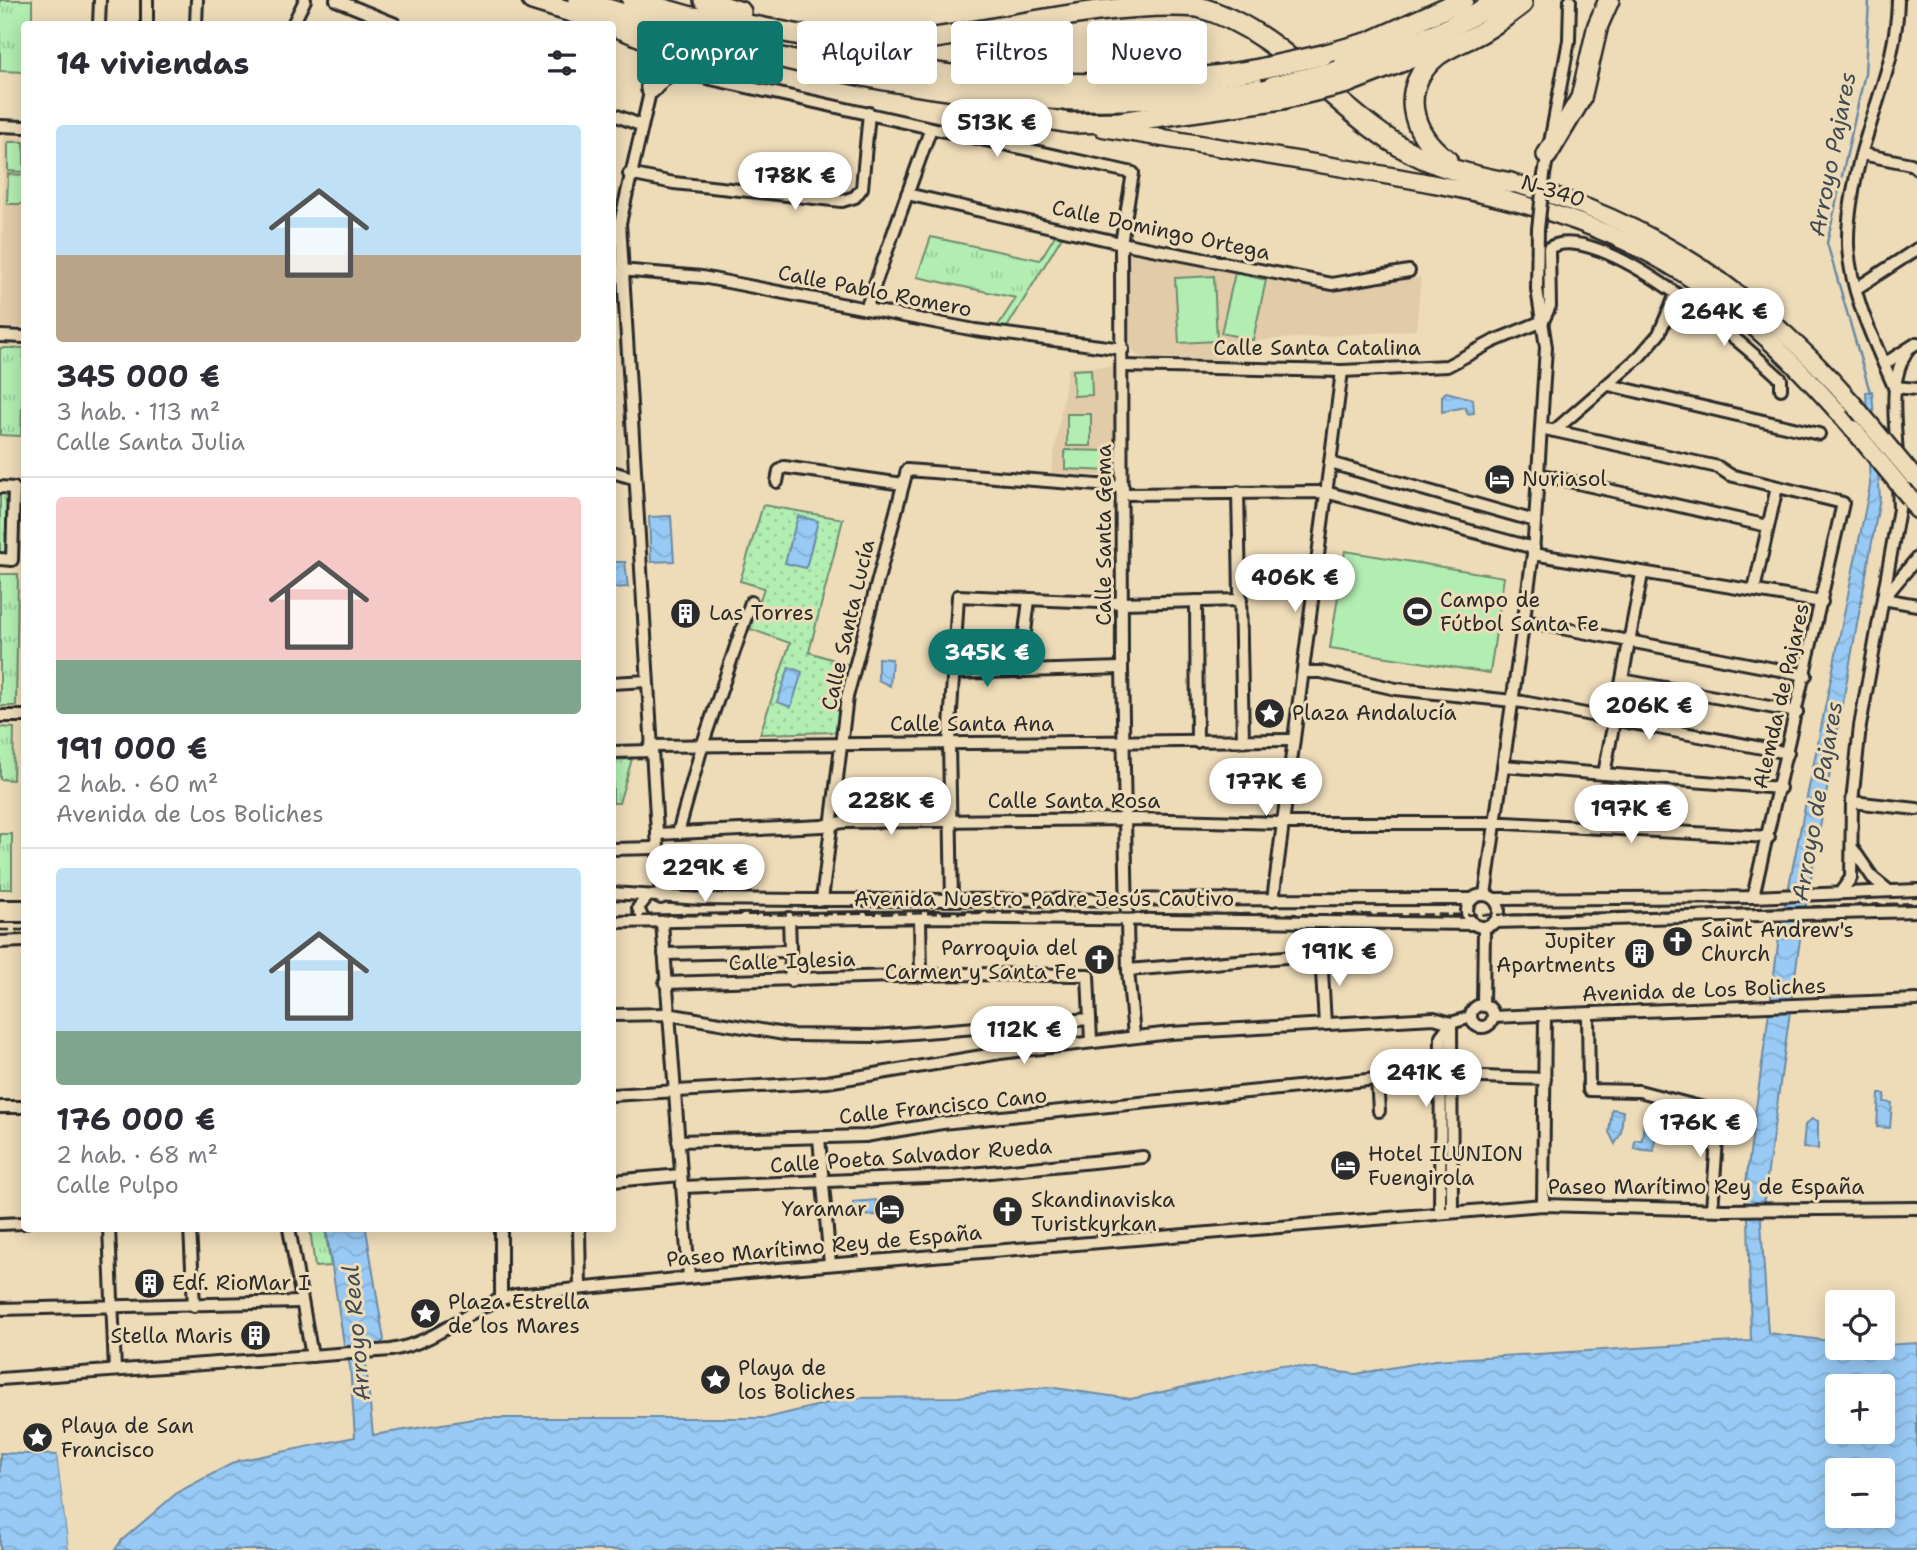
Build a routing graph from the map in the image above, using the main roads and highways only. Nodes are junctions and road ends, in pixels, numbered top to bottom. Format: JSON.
{"nodes":[{"id":1,"x":532,"y":0,"type":"edge"},
{"id":2,"x":578,"y":0,"type":"edge"},
{"id":3,"x":632,"y":0,"type":"edge"},
{"id":4,"x":704,"y":0,"type":"edge"},
{"id":5,"x":1462,"y":0,"type":"edge"},
{"id":6,"x":1501,"y":0,"type":"edge"},
{"id":7,"x":1609,"y":0,"type":"edge"},
{"id":8,"x":1526,"y":2,"type":"edge"},
{"id":9,"x":693,"y":17,"type":"junction"},
{"id":10,"x":598,"y":21,"type":"edge"},
{"id":11,"x":652,"y":21,"type":"edge"},
{"id":12,"x":797,"y":26,"type":"edge"},
{"id":13,"x":616,"y":27,"type":"edge"},
{"id":14,"x":637,"y":35,"type":"edge"},
{"id":15,"x":797,"y":36,"type":"edge"},
{"id":16,"x":937,"y":36,"type":"edge"},
{"id":17,"x":1342,"y":77,"type":"junction"},
{"id":18,"x":860,"y":84,"type":"edge"},
{"id":19,"x":904,"y":84,"type":"edge"},
{"id":20,"x":1277,"y":93,"type":"junction"},
{"id":21,"x":1070,"y":123,"type":"junction"},
{"id":22,"x":1547,"y":155,"type":"road end"},
{"id":23,"x":1511,"y":183,"type":"junction"},
{"id":24,"x":1915,"y":478,"type":"edge"},
{"id":25,"x":1913,"y":504,"type":"edge"}],
"edges":[{"from":1,"to":10,"type":"highway"},
{"from":2,"to":11,"type":"highway"},
{"from":3,"to":9,"type":"highway"},
{"from":4,"to":12,"type":"highway"},
{"from":5,"to":9,"type":"highway","bridge":true},
{"from":6,"to":17,"type":"highway"},
{"from":7,"to":22,"type":"highway"},
{"from":8,"to":17,"type":"highway"},
{"from":8,"to":23,"type":"highway"},
{"from":9,"to":15,"type":"highway"},
{"from":13,"to":14,"type":"highway"},
{"from":16,"to":23,"type":"highway"},
{"from":17,"to":20,"type":"highway","bridge":true},
{"from":18,"to":21,"type":"highway"},
{"from":19,"to":20,"type":"highway"},
{"from":20,"to":21,"type":"highway"},
{"from":21,"to":25,"type":"main road","name":"N-340","bridge":true},
{"from":23,"to":24,"type":"main road","name":"N-340","bridge":true}]}
